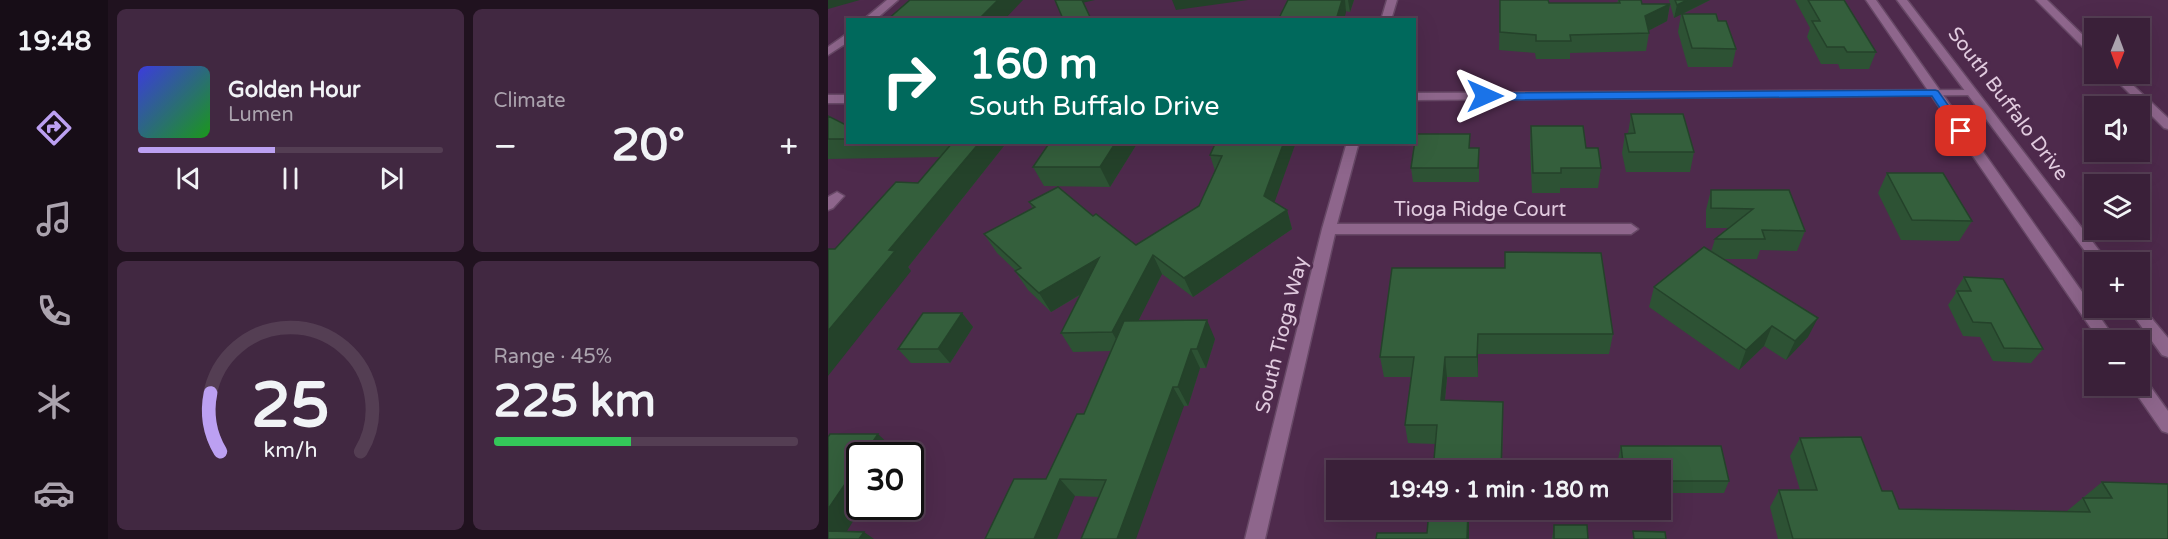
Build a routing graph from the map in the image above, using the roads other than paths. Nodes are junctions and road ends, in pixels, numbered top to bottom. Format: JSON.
{"nodes":[{"id":1,"x":892,"y":0,"type":"edge"},
{"id":2,"x":1392,"y":0,"type":"edge"},
{"id":3,"x":1870,"y":0,"type":"edge"},
{"id":4,"x":1902,"y":0,"type":"edge"},
{"id":5,"x":2041,"y":0,"type":"edge"},
{"id":6,"x":870,"y":18,"type":"edge"},
{"id":7,"x":1387,"y":18,"type":"edge"},
{"id":8,"x":846,"y":38,"type":"edge"},
{"id":9,"x":2084,"y":42,"type":"edge"},
{"id":10,"x":828,"y":52,"type":"edge"},
{"id":11,"x":2125,"y":84,"type":"edge"},
{"id":12,"x":1935,"y":93,"type":"junction"},
{"id":13,"x":1971,"y":93,"type":"junction"},
{"id":14,"x":1416,"y":97,"type":"edge"},
{"id":15,"x":828,"y":99,"type":"edge"},
{"id":16,"x":846,"y":99,"type":"edge"},
{"id":17,"x":2168,"y":125,"type":"edge"},
{"id":18,"x":1352,"y":144,"type":"edge"},
{"id":19,"x":1329,"y":229,"type":"junction"},
{"id":20,"x":1631,"y":230,"type":"dead end"},
{"id":21,"x":2093,"y":252,"type":"edge"},
{"id":22,"x":2144,"y":318,"type":"edge"},
{"id":23,"x":2101,"y":330,"type":"edge"},
{"id":24,"x":2168,"y":350,"type":"edge"},
{"id":25,"x":2147,"y":396,"type":"edge"},
{"id":26,"x":2168,"y":425,"type":"edge"},
{"id":27,"x":1255,"y":539,"type":"edge"}],
"edges":[{"from":1,"to":6,"type":"street"},
{"from":2,"to":7,"type":"street"},
{"from":3,"to":12,"type":"street"},
{"from":4,"to":13,"type":"street","name":"South Buffalo Drive"},
{"from":5,"to":9,"type":"street"},
{"from":8,"to":10,"type":"street"},
{"from":11,"to":17,"type":"street"},
{"from":12,"to":13,"type":"street"},
{"from":12,"to":14,"type":"street"},
{"from":12,"to":23,"type":"street"},
{"from":13,"to":21,"type":"street","name":"South Buffalo Drive"},
{"from":15,"to":16,"type":"street"},
{"from":18,"to":19,"type":"street","name":"South Tioga Way"},
{"from":19,"to":20,"type":"street","name":"Tioga Ridge Court"},
{"from":19,"to":27,"type":"street","name":"South Tioga Way"},
{"from":22,"to":24,"type":"street"},
{"from":25,"to":26,"type":"street"}]}
